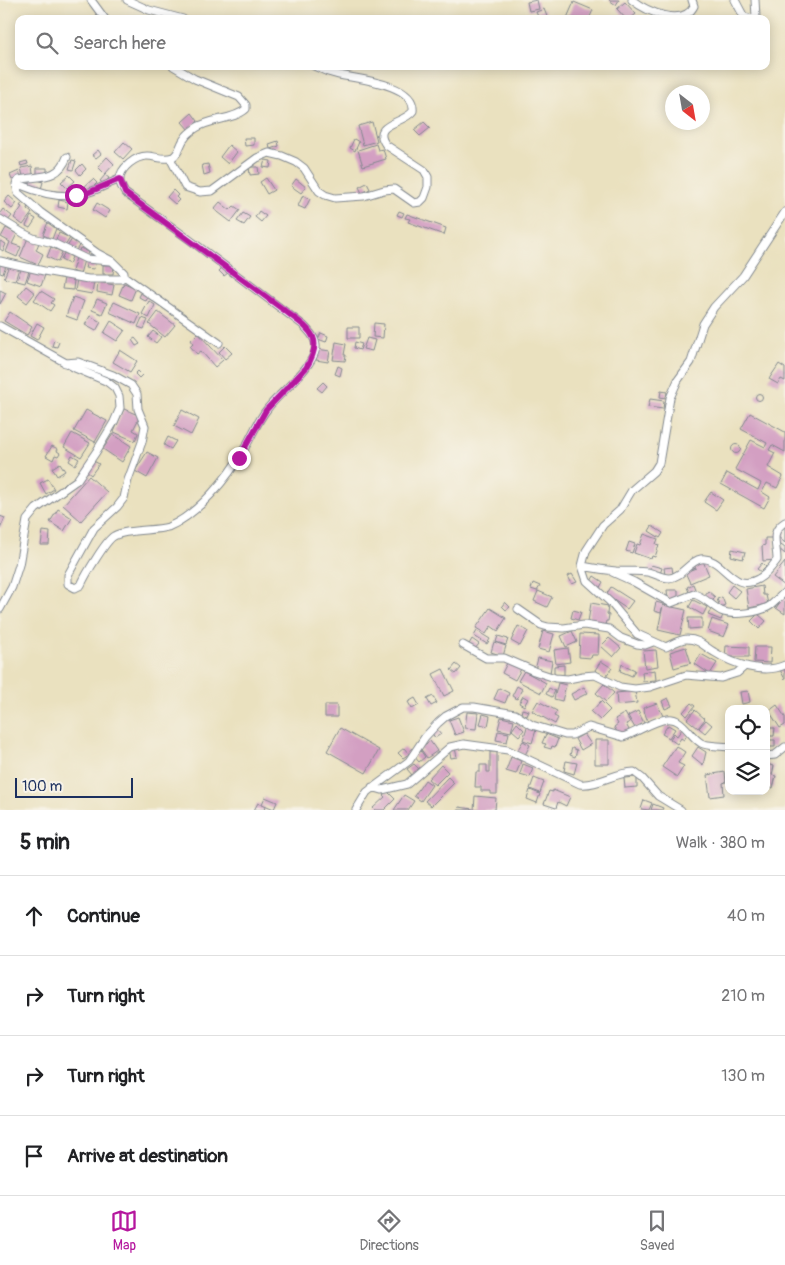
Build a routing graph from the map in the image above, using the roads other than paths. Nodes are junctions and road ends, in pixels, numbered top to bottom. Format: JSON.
{"nodes":[{"id":1,"x":91,"y":0,"type":"edge"},
{"id":2,"x":127,"y":0,"type":"edge"},
{"id":3,"x":632,"y":0,"type":"edge"},
{"id":4,"x":692,"y":0,"type":"edge"},
{"id":5,"x":735,"y":0,"type":"edge"},
{"id":6,"x":755,"y":0,"type":"edge"},
{"id":7,"x":102,"y":15,"type":"edge"},
{"id":8,"x":168,"y":15,"type":"edge"},
{"id":9,"x":672,"y":15,"type":"edge"},
{"id":10,"x":686,"y":15,"type":"edge"},
{"id":11,"x":743,"y":15,"type":"edge"},
{"id":12,"x":757,"y":15,"type":"edge"},
{"id":13,"x":180,"y":70,"type":"edge"},
{"id":14,"x":325,"y":70,"type":"edge"},
{"id":15,"x":67,"y":157,"type":"dead end"},
{"id":16,"x":170,"y":158,"type":"junction"},
{"id":17,"x":120,"y":179,"type":"junction"},
{"id":18,"x":17,"y":188,"type":"junction"},
{"id":19,"x":785,"y":212,"type":"edge"},
{"id":20,"x":0,"y":220,"type":"edge"},
{"id":21,"x":0,"y":261,"type":"edge"},
{"id":22,"x":112,"y":261,"type":"junction"},
{"id":23,"x":124,"y":276,"type":"junction"},
{"id":24,"x":0,"y":326,"type":"edge"},
{"id":25,"x":219,"y":343,"type":"dead end"},
{"id":26,"x":65,"y":363,"type":"junction"},
{"id":27,"x":785,"y":522,"type":"edge"},
{"id":28,"x":582,"y":566,"type":"junction"},
{"id":29,"x":606,"y":570,"type":"junction"},
{"id":30,"x":785,"y":592,"type":"edge"},
{"id":31,"x":0,"y":609,"type":"edge"},
{"id":32,"x":518,"y":609,"type":"dead end"},
{"id":33,"x":653,"y":642,"type":"junction"},
{"id":34,"x":463,"y":646,"type":"dead end"},
{"id":35,"x":746,"y":666,"type":"junction"},
{"id":36,"x":785,"y":666,"type":"edge"},
{"id":37,"x":725,"y":747,"type":"edge"},
{"id":38,"x":785,"y":747,"type":"edge"},
{"id":39,"x":770,"y":756,"type":"edge"},
{"id":40,"x":372,"y":787,"type":"junction"},
{"id":41,"x":356,"y":810,"type":"edge"},
{"id":42,"x":681,"y":810,"type":"edge"}],
"edges":[{"from":1,"to":7,"type":"street"},
{"from":2,"to":8,"type":"street"},
{"from":3,"to":9,"type":"street"},
{"from":4,"to":10,"type":"street"},
{"from":5,"to":11,"type":"street"},
{"from":6,"to":12,"type":"street"},
{"from":13,"to":16,"type":"street"},
{"from":14,"to":16,"type":"street"},
{"from":15,"to":18,"type":"street"},
{"from":16,"to":17,"type":"street"},
{"from":17,"to":18,"type":"street"},
{"from":17,"to":26,"type":"street"},
{"from":18,"to":22,"type":"street"},
{"from":19,"to":28,"type":"street"},
{"from":20,"to":22,"type":"street"},
{"from":21,"to":23,"type":"street"},
{"from":22,"to":23,"type":"street"},
{"from":23,"to":25,"type":"street"},
{"from":24,"to":26,"type":"street"},
{"from":26,"to":31,"type":"street"},
{"from":27,"to":29,"type":"street"},
{"from":28,"to":29,"type":"street"},
{"from":28,"to":33,"type":"street"},
{"from":29,"to":30,"type":"street"},
{"from":32,"to":33,"type":"street"},
{"from":33,"to":35,"type":"street"},
{"from":34,"to":35,"type":"street"},
{"from":35,"to":36,"type":"street"},
{"from":37,"to":40,"type":"street"},
{"from":38,"to":39,"type":"street"},
{"from":40,"to":41,"type":"street"},
{"from":40,"to":42,"type":"street"}]}
